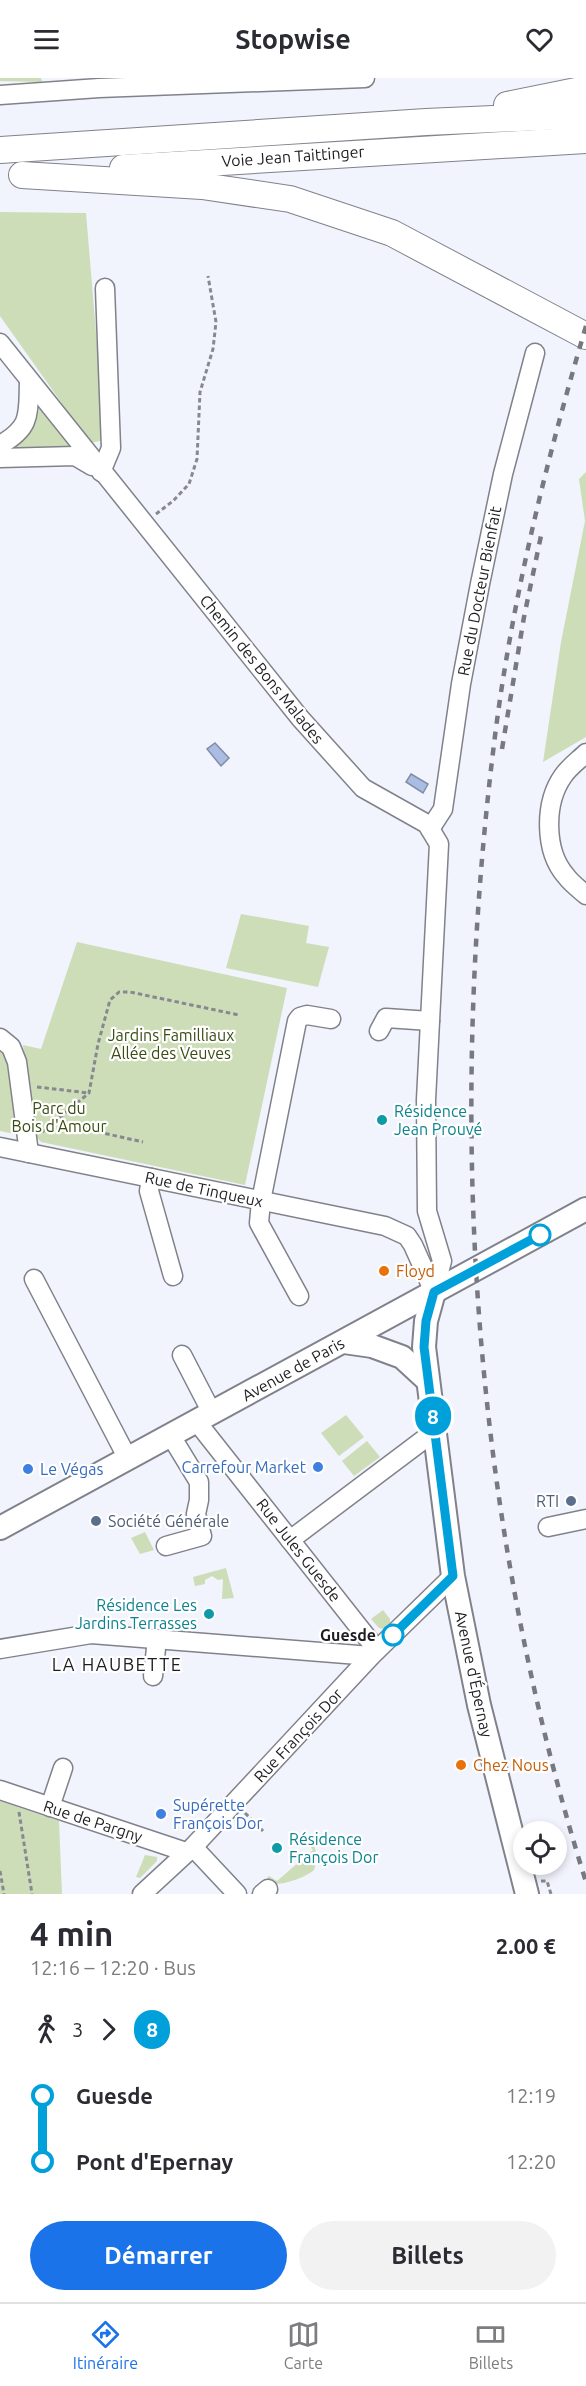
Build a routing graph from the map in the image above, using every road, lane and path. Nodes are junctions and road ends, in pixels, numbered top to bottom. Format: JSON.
{"nodes":[{"id":1,"x":365,"y":78,"type":"edge"},
{"id":2,"x":103,"y":83,"type":"edge"},
{"id":3,"x":586,"y":89,"type":"edge"},
{"id":4,"x":0,"y":95,"type":"edge"},
{"id":5,"x":586,"y":115,"type":"edge"},
{"id":6,"x":426,"y":122,"type":"junction"},
{"id":7,"x":586,"y":140,"type":"edge"},
{"id":8,"x":0,"y":150,"type":"edge"},
{"id":9,"x":11,"y":175,"type":"edge"},
{"id":10,"x":208,"y":276,"type":"dead end"},
{"id":11,"x":105,"y":288,"type":"dead end"},
{"id":12,"x":586,"y":336,"type":"edge"},
{"id":13,"x":0,"y":343,"type":"edge"},
{"id":14,"x":535,"y":353,"type":"dead end"},
{"id":15,"x":29,"y":381,"type":"junction"},
{"id":16,"x":0,"y":445,"type":"edge"},
{"id":17,"x":0,"y":458,"type":"edge"},
{"id":18,"x":101,"y":472,"type":"junction"},
{"id":19,"x":143,"y":523,"type":"junction"},
{"id":20,"x":586,"y":753,"type":"edge"},
{"id":21,"x":434,"y":837,"type":"junction"},
{"id":22,"x":586,"y":895,"type":"edge"},
{"id":23,"x":239,"y":1015,"type":"dead end"},
{"id":24,"x":331,"y":1019,"type":"dead end"},
{"id":25,"x":430,"y":1021,"type":"junction"},
{"id":26,"x":379,"y":1030,"type":"dead end"},
{"id":27,"x":0,"y":1038,"type":"edge"},
{"id":28,"x":20,"y":1086,"type":"junction"},
{"id":29,"x":89,"y":1093,"type":"junction"},
{"id":30,"x":54,"y":1122,"type":"junction"},
{"id":31,"x":143,"y":1142,"type":"dead end"},
{"id":32,"x":28,"y":1146,"type":"junction"},
{"id":33,"x":0,"y":1147,"type":"edge"},
{"id":34,"x":151,"y":1178,"type":"junction"},
{"id":35,"x":261,"y":1201,"type":"junction"},
{"id":36,"x":586,"y":1209,"type":"edge"},
{"id":37,"x":428,"y":1215,"type":"junction"},
{"id":38,"x":407,"y":1236,"type":"junction"},
{"id":39,"x":173,"y":1276,"type":"dead end"},
{"id":40,"x":34,"y":1279,"type":"dead end"},
{"id":41,"x":434,"y":1292,"type":"junction"},
{"id":42,"x":299,"y":1296,"type":"dead end"},
{"id":43,"x":344,"y":1342,"type":"junction"},
{"id":44,"x":182,"y":1355,"type":"dead end"},
{"id":45,"x":428,"y":1380,"type":"junction"},
{"id":46,"x":205,"y":1417,"type":"junction"},
{"id":47,"x":434,"y":1427,"type":"junction"},
{"id":48,"x":412,"y":1432,"type":"dead end"},
{"id":49,"x":171,"y":1436,"type":"junction"},
{"id":50,"x":128,"y":1460,"type":"junction"},
{"id":51,"x":586,"y":1519,"type":"edge"},
{"id":52,"x":555,"y":1520,"type":"dead end"},
{"id":53,"x":0,"y":1528,"type":"edge"},
{"id":54,"x":290,"y":1540,"type":"junction"},
{"id":55,"x":166,"y":1546,"type":"dead end"},
{"id":56,"x":453,"y":1576,"type":"junction"},
{"id":57,"x":157,"y":1639,"type":"junction"},
{"id":58,"x":0,"y":1649,"type":"edge"},
{"id":59,"x":374,"y":1653,"type":"junction"},
{"id":60,"x":153,"y":1676,"type":"dead end"},
{"id":61,"x":63,"y":1768,"type":"dead end"},
{"id":62,"x":0,"y":1790,"type":"edge"},
{"id":63,"x":50,"y":1807,"type":"junction"},
{"id":64,"x":19,"y":1808,"type":"dead end"},
{"id":65,"x":244,"y":1812,"type":"dead end"},
{"id":66,"x":263,"y":1831,"type":"dead end"},
{"id":67,"x":190,"y":1850,"type":"junction"},
{"id":68,"x":0,"y":1871,"type":"edge"},
{"id":69,"x":4,"y":1894,"type":"edge"},
{"id":70,"x":32,"y":1894,"type":"edge"},
{"id":71,"x":142,"y":1894,"type":"edge"},
{"id":72,"x":237,"y":1894,"type":"edge"},
{"id":73,"x":527,"y":1894,"type":"edge"}],
"edges":[{"from":1,"to":2,"type":"street"},
{"from":2,"to":4,"type":"street"},
{"from":3,"to":6,"type":"highway"},
{"from":5,"to":6,"type":"highway","name":"Voie Jean Taittinger"},
{"from":6,"to":8,"type":"highway","name":"Voie Jean Taittinger"},
{"from":7,"to":9,"type":"highway","name":"Voie Jean Taittinger"},
{"from":9,"to":12,"type":"highway"},
{"from":10,"to":19,"type":"path"},
{"from":11,"to":18,"type":"street"},
{"from":13,"to":15,"type":"street","name":"Chemin des Bons Malades"},
{"from":14,"to":21,"type":"street","name":"Rue du Docteur Bienfait"},
{"from":15,"to":16,"type":"street"},
{"from":15,"to":18,"type":"street","name":"Chemin des Bons Malades"},
{"from":17,"to":18,"type":"street","name":"Chemin des Bons Malades"},
{"from":18,"to":19,"type":"street","name":"Chemin des Bons Malades"},
{"from":19,"to":21,"type":"street","name":"Chemin des Bons Malades"},
{"from":20,"to":22,"type":"street"},
{"from":21,"to":25,"type":"street","name":"Rue du Docteur Bienfait"},
{"from":23,"to":29,"type":"path"},
{"from":24,"to":35,"type":"street"},
{"from":25,"to":26,"type":"street"},
{"from":25,"to":37,"type":"street","name":"Rue du Docteur Bienfait"},
{"from":27,"to":28,"type":"street"},
{"from":28,"to":29,"type":"path"},
{"from":28,"to":32,"type":"street"},
{"from":29,"to":30,"type":"path"},
{"from":30,"to":31,"type":"path"},
{"from":30,"to":32,"type":"path"},
{"from":32,"to":33,"type":"street","name":"Rue de Tinqueux"},
{"from":32,"to":34,"type":"street","name":"Rue de Tinqueux"},
{"from":34,"to":35,"type":"street","name":"Rue de Tinqueux"},
{"from":34,"to":39,"type":"street"},
{"from":35,"to":38,"type":"street","name":"Rue de Tinqueux"},
{"from":35,"to":42,"type":"street"},
{"from":36,"to":41,"type":"main road","name":"Avenue de Paris"},
{"from":37,"to":38,"type":"street"},
{"from":37,"to":41,"type":"street","name":"Rue du Docteur Bienfait"},
{"from":38,"to":41,"type":"street"},
{"from":40,"to":50,"type":"street"},
{"from":41,"to":43,"type":"main road","name":"Avenue de Paris"},
{"from":41,"to":45,"type":"main road","name":"Avenue d'Épernay"},
{"from":43,"to":45,"type":"main road"},
{"from":43,"to":46,"type":"main road","name":"Avenue de Paris"},
{"from":44,"to":46,"type":"street","name":"Rue Jules Guesde"},
{"from":45,"to":47,"type":"main road","name":"Avenue d'Épernay"},
{"from":46,"to":49,"type":"main road","name":"Avenue de Paris"},
{"from":46,"to":54,"type":"street","name":"Rue Jules Guesde"},
{"from":47,"to":48,"type":"street"},
{"from":47,"to":54,"type":"street"},
{"from":47,"to":56,"type":"main road","name":"Avenue d'Épernay"},
{"from":49,"to":50,"type":"main road","name":"Avenue de Paris"},
{"from":49,"to":55,"type":"street"},
{"from":50,"to":53,"type":"main road","name":"Avenue de Paris"},
{"from":51,"to":52,"type":"street"},
{"from":54,"to":59,"type":"street","name":"Rue Jules Guesde"},
{"from":56,"to":59,"type":"street","name":"Rue François Dor"},
{"from":56,"to":73,"type":"main road","name":"Avenue d'Épernay"},
{"from":57,"to":58,"type":"street"},
{"from":57,"to":59,"type":"street"},
{"from":57,"to":60,"type":"street"},
{"from":59,"to":67,"type":"street","name":"Rue François Dor"},
{"from":61,"to":63,"type":"street"},
{"from":62,"to":63,"type":"street","name":"Rue de Pargny"},
{"from":63,"to":67,"type":"street","name":"Rue de Pargny"},
{"from":64,"to":70,"type":"path"},
{"from":65,"to":66,"type":"path"},
{"from":67,"to":71,"type":"street","name":"Rue François Dor"},
{"from":67,"to":72,"type":"street","name":"Rue de Pargny"},
{"from":68,"to":69,"type":"path"}]}
